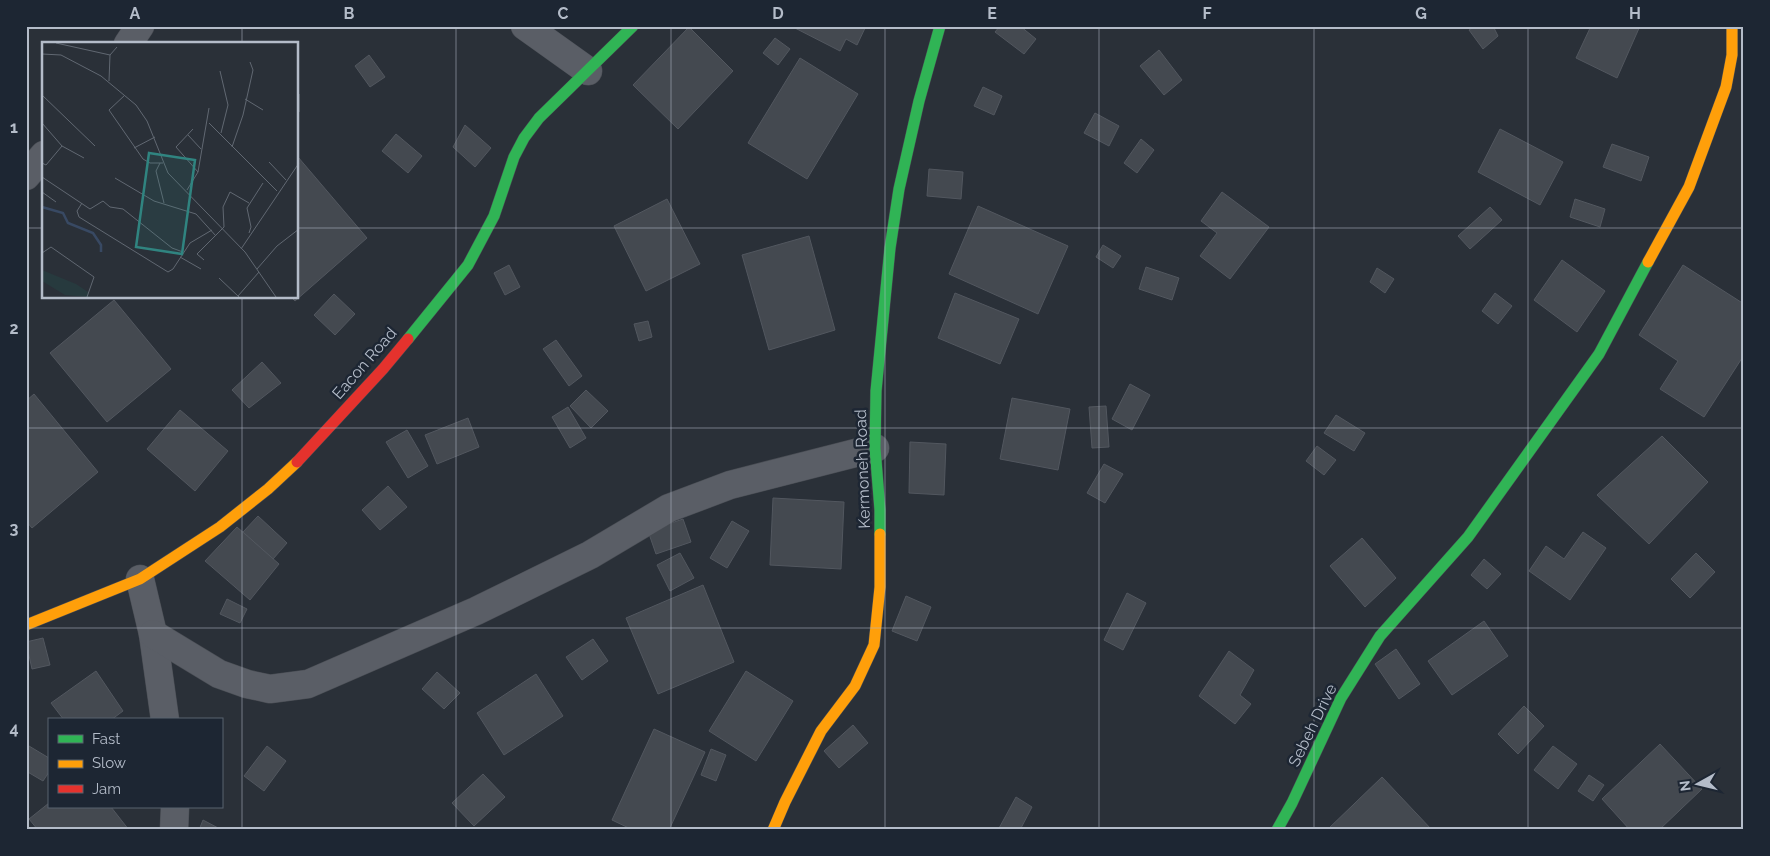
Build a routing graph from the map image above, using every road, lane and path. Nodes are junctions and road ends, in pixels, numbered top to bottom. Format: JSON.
{"nodes":[{"id":1,"x":140,"y":26,"type":"edge"},
{"id":2,"x":525,"y":26,"type":"edge"},
{"id":3,"x":633,"y":26,"type":"edge"},
{"id":4,"x":940,"y":26,"type":"edge"},
{"id":5,"x":1732,"y":26,"type":"edge"},
{"id":6,"x":129,"y":42,"type":"edge"},
{"id":7,"x":588,"y":71,"type":"junction"},
{"id":8,"x":42,"y":157,"type":"edge"},
{"id":9,"x":26,"y":176,"type":"edge"},
{"id":10,"x":875,"y":448,"type":"junction"},
{"id":11,"x":140,"y":578,"type":"junction"},
{"id":12,"x":26,"y":625,"type":"edge"},
{"id":13,"x":153,"y":634,"type":"junction"},
{"id":14,"x":165,"y":718,"type":"edge"},
{"id":15,"x":175,"y":808,"type":"edge"},
{"id":16,"x":174,"y":830,"type":"edge"},
{"id":17,"x":773,"y":830,"type":"edge"},
{"id":18,"x":1277,"y":830,"type":"edge"}],
"edges":[{"from":1,"to":6,"type":"street"},
{"from":2,"to":7,"type":"street"},
{"from":3,"to":7,"type":"street","name":"Eacon Road"},
{"from":4,"to":10,"type":"street","name":"Kermoneh Road"},
{"from":5,"to":18,"type":"street","name":"Sebeh Drive"},
{"from":7,"to":11,"type":"street","name":"Eacon Road"},
{"from":8,"to":9,"type":"street"},
{"from":10,"to":13,"type":"street"},
{"from":10,"to":17,"type":"street","name":"Kermoneh Road"},
{"from":11,"to":12,"type":"street","name":"Eacon Road"},
{"from":11,"to":13,"type":"street"},
{"from":13,"to":14,"type":"street"},
{"from":15,"to":16,"type":"street"}]}
